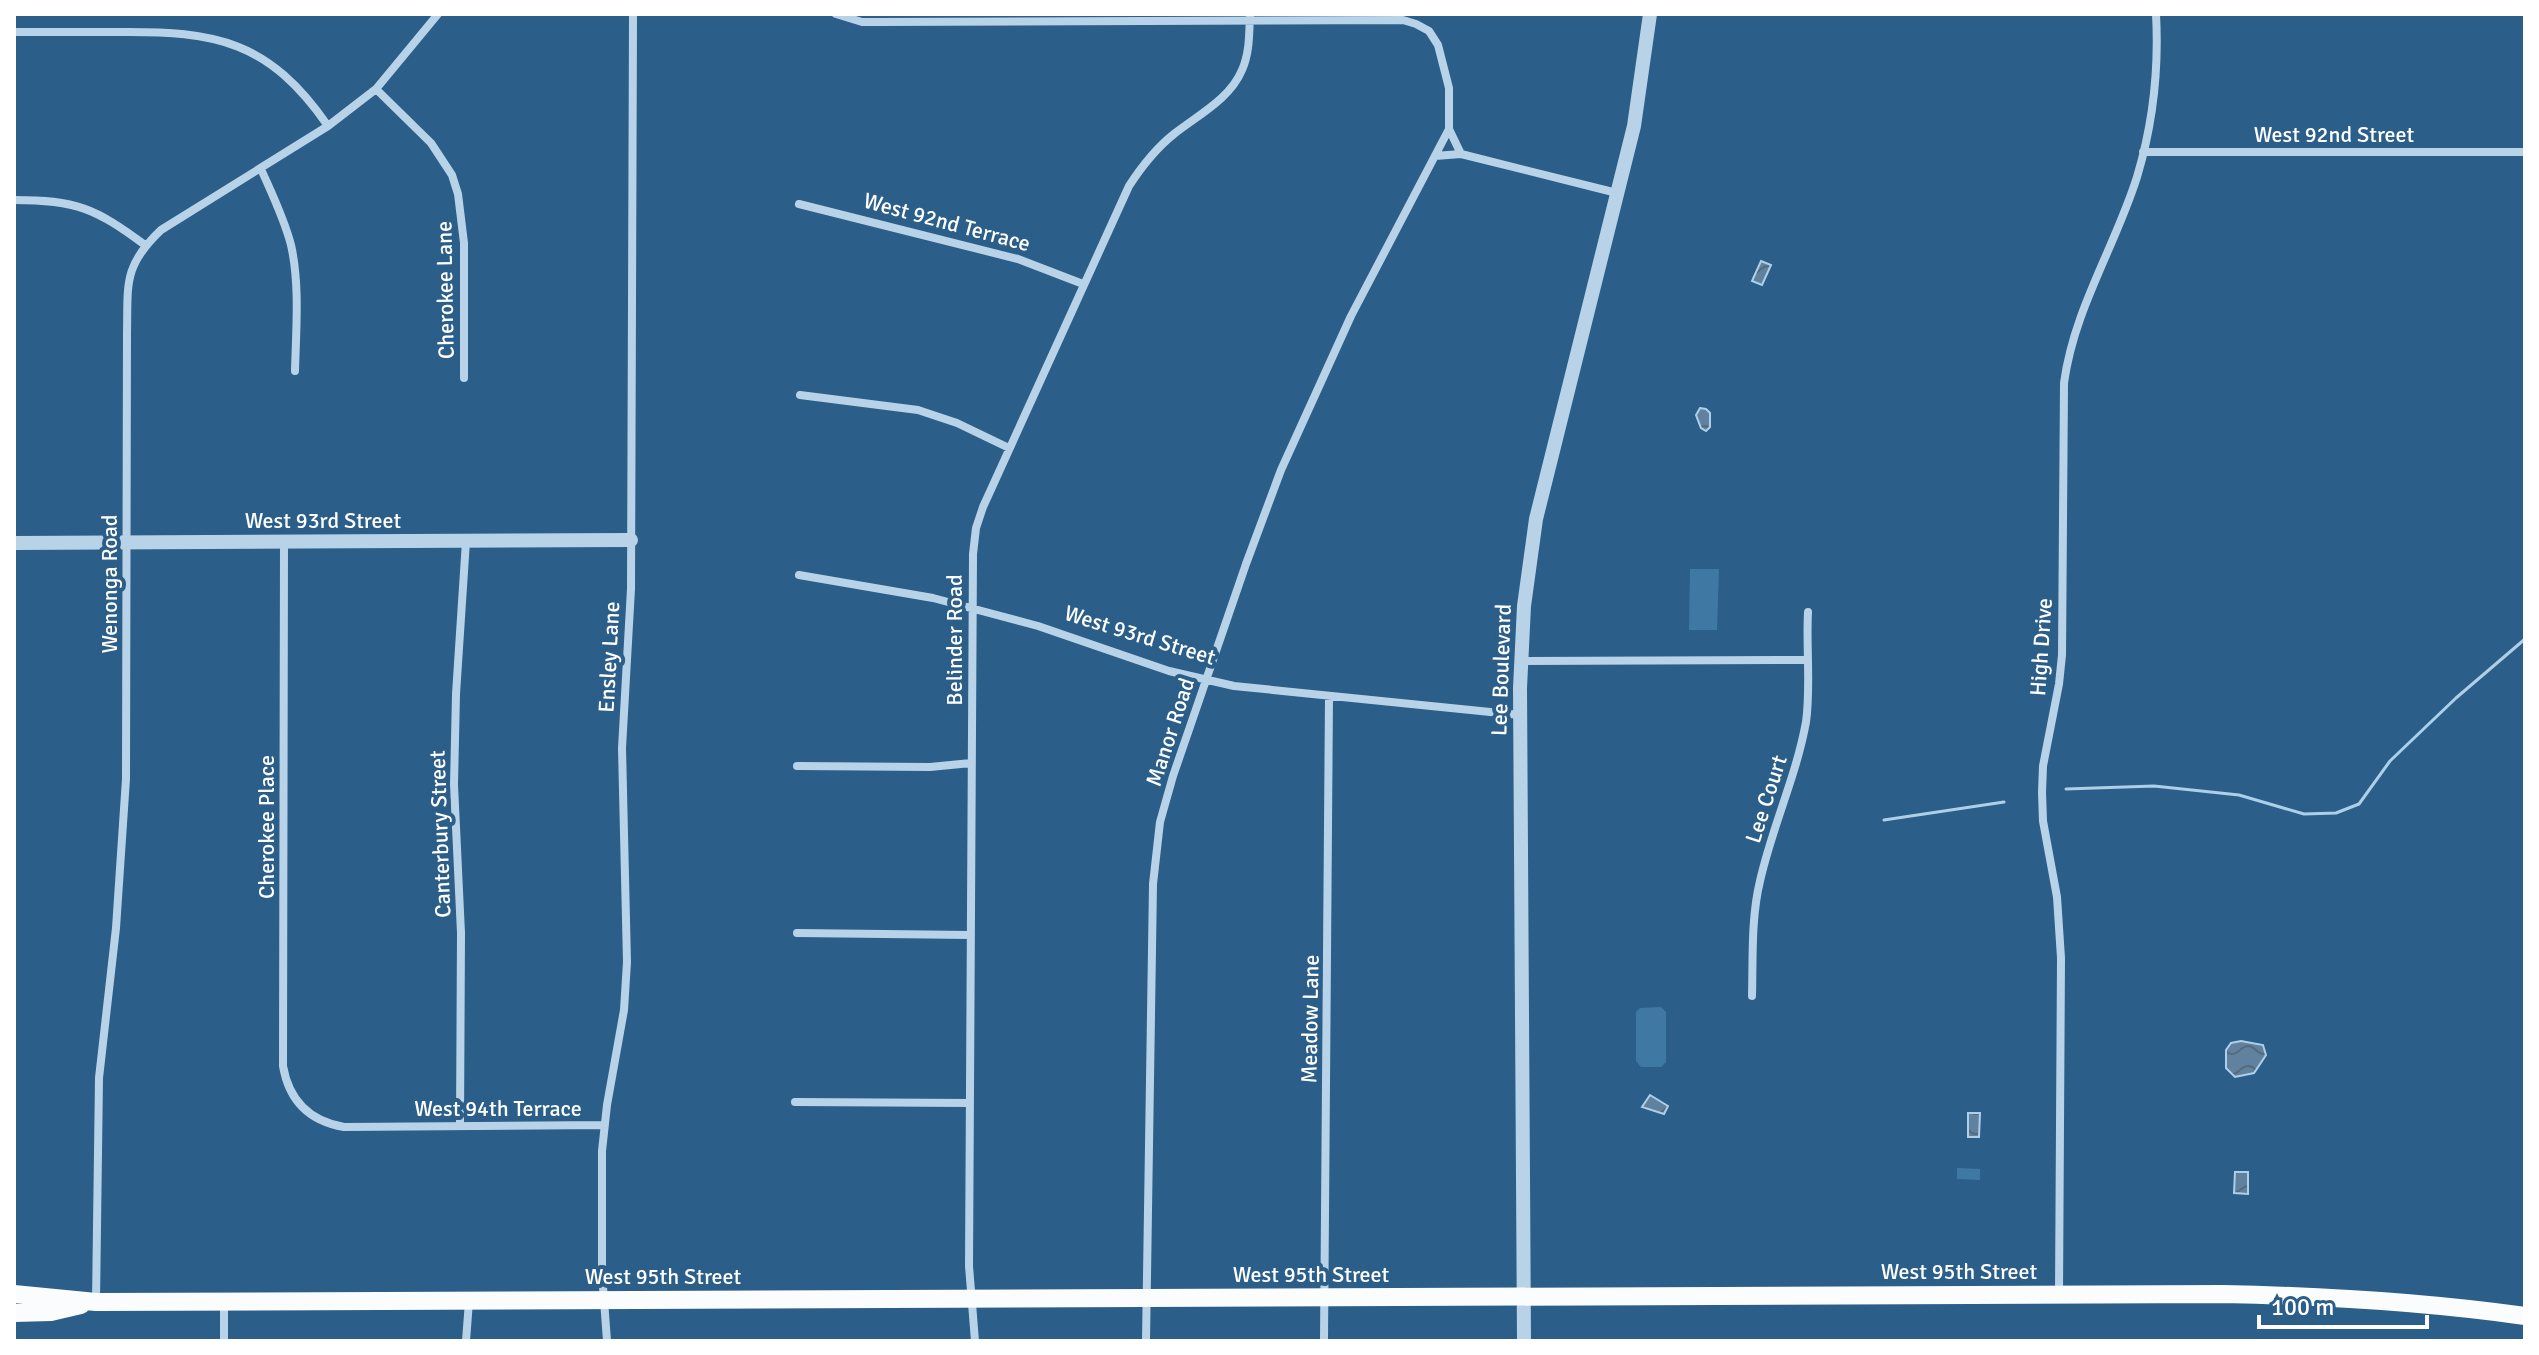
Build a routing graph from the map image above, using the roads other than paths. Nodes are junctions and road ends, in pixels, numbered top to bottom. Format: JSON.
{"nodes":[{"id":1,"x":438,"y":14,"type":"edge"},
{"id":2,"x":633,"y":14,"type":"edge"},
{"id":3,"x":836,"y":14,"type":"edge"},
{"id":4,"x":1650,"y":14,"type":"edge"},
{"id":5,"x":2156,"y":14,"type":"edge"},
{"id":6,"x":1005,"y":18,"type":"edge"},
{"id":7,"x":1250,"y":18,"type":"edge"},
{"id":8,"x":14,"y":32,"type":"edge"},
{"id":9,"x":376,"y":89,"type":"junction"},
{"id":10,"x":328,"y":126,"type":"junction"},
{"id":11,"x":1449,"y":129,"type":"junction"},
{"id":12,"x":2143,"y":152,"type":"junction"},
{"id":13,"x":2525,"y":152,"type":"edge"},
{"id":14,"x":1461,"y":154,"type":"junction"},
{"id":15,"x":1435,"y":156,"type":"junction"},
{"id":16,"x":261,"y":169,"type":"junction"},
{"id":17,"x":1617,"y":193,"type":"junction"},
{"id":18,"x":14,"y":200,"type":"edge"},
{"id":19,"x":799,"y":204,"type":"dead end"},
{"id":20,"x":145,"y":245,"type":"junction"},
{"id":21,"x":1083,"y":284,"type":"junction"},
{"id":22,"x":295,"y":371,"type":"dead end"},
{"id":23,"x":464,"y":378,"type":"dead end"},
{"id":24,"x":800,"y":395,"type":"dead end"},
{"id":25,"x":1009,"y":448,"type":"junction"},
{"id":26,"x":631,"y":540,"type":"junction"},
{"id":27,"x":466,"y":541,"type":"junction"},
{"id":28,"x":127,"y":542,"type":"junction"},
{"id":29,"x":284,"y":542,"type":"junction"},
{"id":30,"x":14,"y":543,"type":"edge"},
{"id":31,"x":799,"y":575,"type":"dead end"},
{"id":32,"x":972,"y":608,"type":"junction"},
{"id":33,"x":1808,"y":612,"type":"dead end"},
{"id":34,"x":1808,"y":660,"type":"junction"},
{"id":35,"x":1521,"y":661,"type":"junction"},
{"id":36,"x":1205,"y":680,"type":"junction"},
{"id":37,"x":1329,"y":697,"type":"junction"},
{"id":38,"x":1520,"y":715,"type":"junction"},
{"id":39,"x":971,"y":763,"type":"junction"},
{"id":40,"x":797,"y":766,"type":"dead end"},
{"id":41,"x":797,"y":933,"type":"dead end"},
{"id":42,"x":971,"y":935,"type":"junction"},
{"id":43,"x":1752,"y":996,"type":"dead end"},
{"id":44,"x":795,"y":1102,"type":"dead end"},
{"id":45,"x":970,"y":1103,"type":"junction"},
{"id":46,"x":302,"y":1108,"type":"joint"},
{"id":47,"x":604,"y":1125,"type":"junction"},
{"id":48,"x":460,"y":1126,"type":"junction"},
{"id":49,"x":14,"y":1294,"type":"edge"},
{"id":50,"x":2059,"y":1294,"type":"junction"},
{"id":51,"x":1524,"y":1297,"type":"junction"},
{"id":52,"x":1324,"y":1298,"type":"junction"},
{"id":53,"x":604,"y":1299,"type":"junction"},
{"id":54,"x":973,"y":1299,"type":"junction"},
{"id":55,"x":1147,"y":1299,"type":"junction"},
{"id":56,"x":469,"y":1300,"type":"junction"},
{"id":57,"x":224,"y":1301,"type":"junction"},
{"id":58,"x":96,"y":1302,"type":"junction"},
{"id":59,"x":14,"y":1313,"type":"edge"},
{"id":60,"x":2525,"y":1316,"type":"edge"},
{"id":61,"x":224,"y":1341,"type":"edge"},
{"id":62,"x":466,"y":1341,"type":"edge"},
{"id":63,"x":607,"y":1341,"type":"edge"},
{"id":64,"x":975,"y":1341,"type":"edge"},
{"id":65,"x":1146,"y":1341,"type":"edge"},
{"id":66,"x":1324,"y":1341,"type":"edge"},
{"id":67,"x":1524,"y":1341,"type":"edge"}],
"edges":[{"from":1,"to":9,"type":"street","name":"Wenonga Road"},
{"from":2,"to":26,"type":"street","name":"Ensley Lane"},
{"from":3,"to":6,"type":"street"},
{"from":4,"to":17,"type":"street","name":"Lee Boulevard"},
{"from":5,"to":12,"type":"street","name":"High Drive"},
{"from":6,"to":7,"type":"street"},
{"from":7,"to":11,"type":"street","name":"Manor Road"},
{"from":7,"to":21,"type":"street","name":"Belinder Road"},
{"from":8,"to":10,"type":"street"},
{"from":9,"to":10,"type":"street","name":"Wenonga Road"},
{"from":9,"to":23,"type":"street","name":"Cherokee Lane"},
{"from":10,"to":16,"type":"street","name":"Wenonga Road"},
{"from":11,"to":14,"type":"street"},
{"from":11,"to":15,"type":"street","name":"Manor Road"},
{"from":12,"to":13,"type":"street","name":"West 92nd Street"},
{"from":12,"to":50,"type":"street","name":"High Drive"},
{"from":14,"to":15,"type":"street"},
{"from":14,"to":17,"type":"street"},
{"from":15,"to":36,"type":"street","name":"Manor Road"},
{"from":16,"to":20,"type":"street","name":"Wenonga Road"},
{"from":16,"to":22,"type":"street"},
{"from":17,"to":35,"type":"street","name":"Lee Boulevard"},
{"from":18,"to":20,"type":"street"},
{"from":19,"to":21,"type":"street","name":"West 92nd Terrace"},
{"from":20,"to":28,"type":"street","name":"Wenonga Road"},
{"from":21,"to":25,"type":"street","name":"Belinder Road"},
{"from":24,"to":25,"type":"street"},
{"from":25,"to":32,"type":"street","name":"Belinder Road"},
{"from":26,"to":27,"type":"street","name":"West 93rd Street"},
{"from":26,"to":47,"type":"street","name":"Ensley Lane"},
{"from":27,"to":29,"type":"street","name":"West 93rd Street"},
{"from":27,"to":48,"type":"street","name":"Canterbury Street"},
{"from":28,"to":29,"type":"street","name":"West 93rd Street"},
{"from":28,"to":30,"type":"street","name":"West 93rd Street"},
{"from":28,"to":58,"type":"street","name":"Wenonga Road"},
{"from":29,"to":46,"type":"street","name":"Cherokee Place"},
{"from":31,"to":32,"type":"street","name":"West 93rd Street"},
{"from":32,"to":36,"type":"street","name":"West 93rd Street"},
{"from":32,"to":39,"type":"street","name":"Belinder Road"},
{"from":33,"to":34,"type":"street","name":"Lee Court"},
{"from":34,"to":35,"type":"street"},
{"from":34,"to":43,"type":"street","name":"Lee Court"},
{"from":35,"to":38,"type":"street","name":"Lee Boulevard"},
{"from":36,"to":37,"type":"street","name":"West 93rd Street"},
{"from":36,"to":55,"type":"street","name":"Manor Road"},
{"from":37,"to":38,"type":"street","name":"West 93rd Street"},
{"from":37,"to":52,"type":"street","name":"Meadow Lane"},
{"from":38,"to":51,"type":"street","name":"Lee Boulevard"},
{"from":39,"to":40,"type":"street"},
{"from":39,"to":42,"type":"street","name":"Belinder Road"},
{"from":41,"to":42,"type":"street"},
{"from":42,"to":45,"type":"street","name":"Belinder Road"},
{"from":44,"to":45,"type":"street"},
{"from":45,"to":54,"type":"street","name":"Belinder Road"},
{"from":46,"to":48,"type":"street","name":"West 94th Terrace"},
{"from":47,"to":48,"type":"street","name":"West 94th Terrace"},
{"from":47,"to":53,"type":"street","name":"Ensley Lane"},
{"from":49,"to":58,"type":"main road","name":"West 95th Street"},
{"from":50,"to":51,"type":"main road","name":"West 95th Street"},
{"from":50,"to":60,"type":"main road","name":"West 95th Street"},
{"from":51,"to":52,"type":"main road","name":"West 95th Street"},
{"from":51,"to":67,"type":"street","name":"Lee Boulevard"},
{"from":52,"to":55,"type":"main road","name":"West 95th Street"},
{"from":52,"to":66,"type":"street","name":"Meadow Lane"},
{"from":53,"to":54,"type":"main road","name":"West 95th Street"},
{"from":53,"to":56,"type":"main road","name":"West 95th Street"},
{"from":53,"to":63,"type":"street","name":"Ensley Lane"},
{"from":54,"to":55,"type":"main road","name":"West 95th Street"},
{"from":54,"to":64,"type":"street","name":"Belinder Road"},
{"from":55,"to":65,"type":"street","name":"Manor Road"},
{"from":56,"to":57,"type":"main road","name":"West 95th Street"},
{"from":56,"to":62,"type":"street"},
{"from":57,"to":58,"type":"main road","name":"West 95th Street"},
{"from":57,"to":61,"type":"street"},
{"from":58,"to":59,"type":"main road","name":"West 95th Street"}]}
